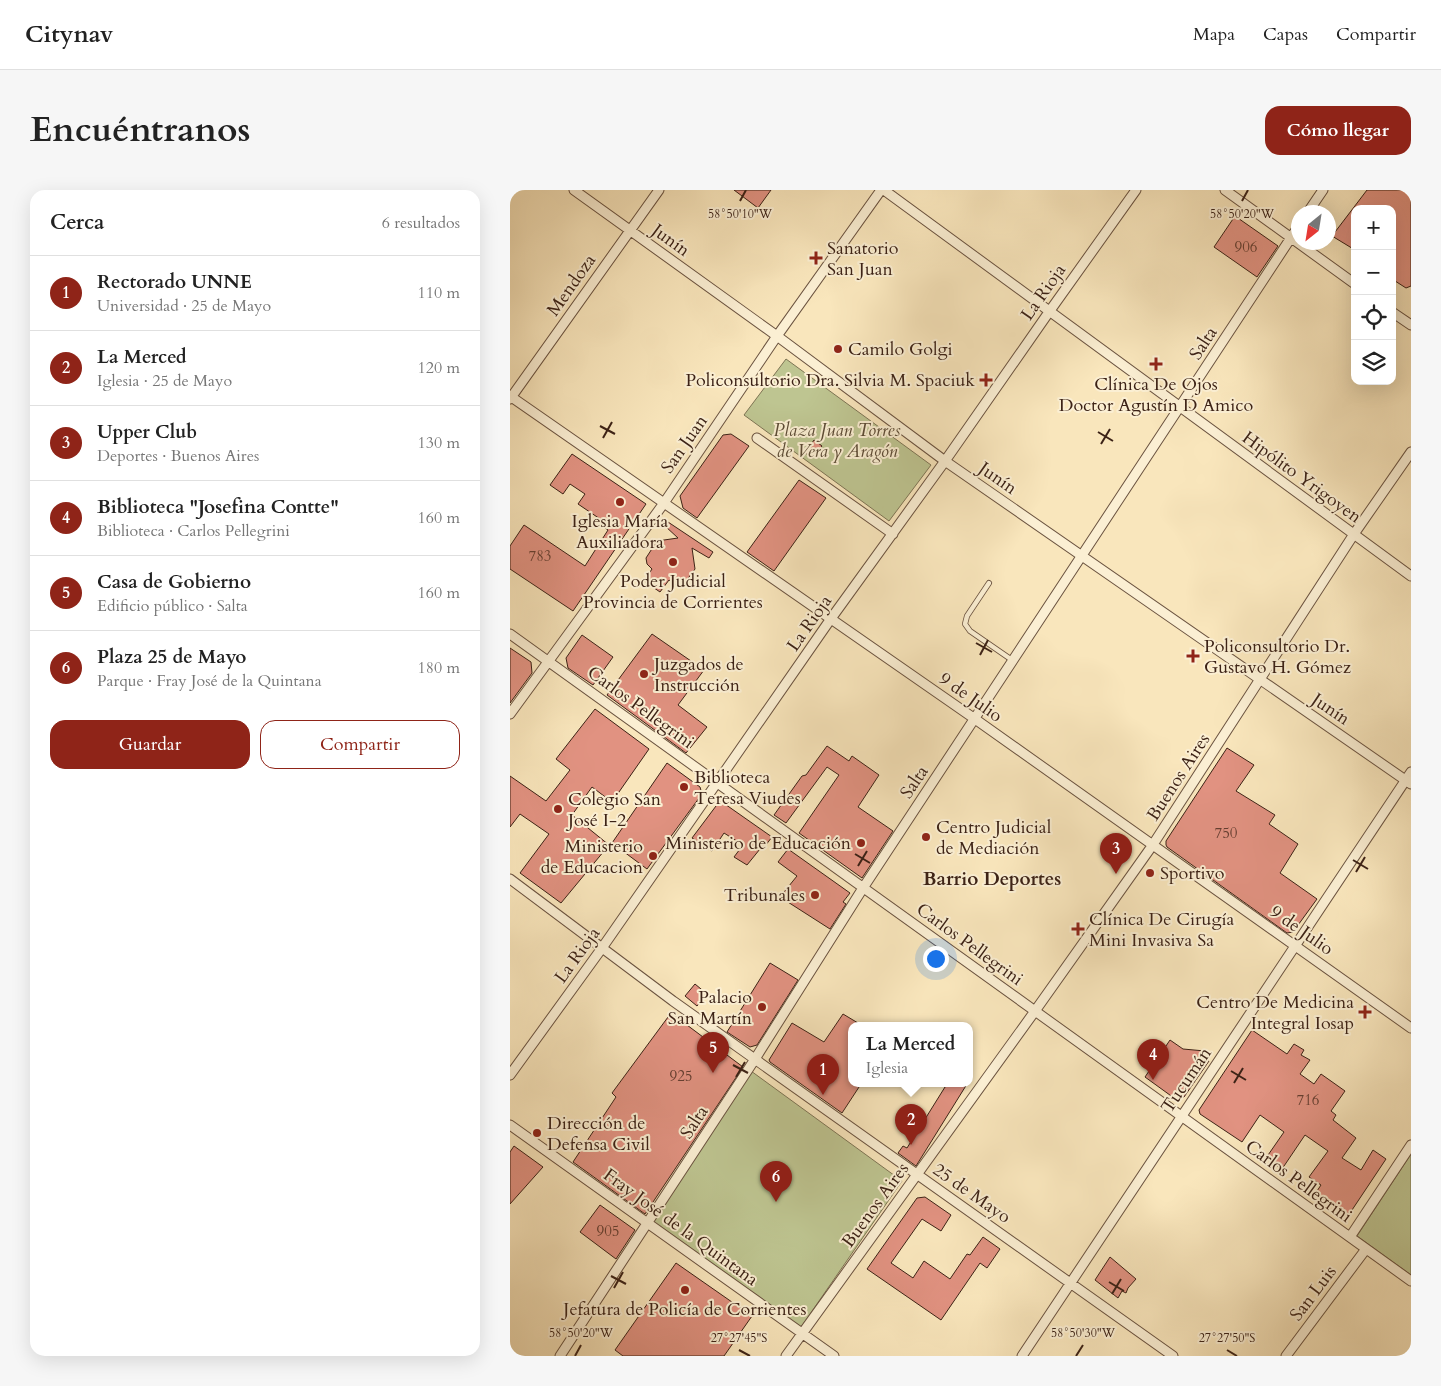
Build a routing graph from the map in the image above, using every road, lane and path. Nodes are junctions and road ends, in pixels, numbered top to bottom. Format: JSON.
{"nodes":[{"id":1,"x":574,"y":190,"type":"edge"},
{"id":2,"x":659,"y":190,"type":"edge"},
{"id":3,"x":883,"y":190,"type":"edge"},
{"id":4,"x":1136,"y":190,"type":"edge"},
{"id":5,"x":1225,"y":190,"type":"edge"},
{"id":6,"x":1323,"y":190,"type":"edge"},
{"id":7,"x":1313,"y":205,"type":"edge"},
{"id":8,"x":630,"y":230,"type":"junction"},
{"id":9,"x":1291,"y":239,"type":"joint"},
{"id":10,"x":1307,"y":250,"type":"edge"},
{"id":11,"x":1351,"y":281,"type":"edge"},
{"id":12,"x":1049,"y":312,"type":"junction"},
{"id":13,"x":1396,"y":315,"type":"edge"},
{"id":14,"x":1411,"y":325,"type":"edge"},
{"id":15,"x":777,"y":336,"type":"junction"},
{"id":16,"x":510,"y":397,"type":"edge"},
{"id":17,"x":1180,"y":408,"type":"junction"},
{"id":18,"x":757,"y":438,"type":"dead end"},
{"id":19,"x":1411,"y":452,"type":"edge"},
{"id":20,"x":945,"y":461,"type":"junction"},
{"id":21,"x":664,"y":503,"type":"junction"},
{"id":22,"x":893,"y":534,"type":"junction"},
{"id":23,"x":1354,"y":534,"type":"junction"},
{"id":24,"x":1082,"y":557,"type":"junction"},
{"id":25,"x":1411,"y":576,"type":"edge"},
{"id":26,"x":989,"y":583,"type":"dead end"},
{"id":27,"x":830,"y":620,"type":"junction"},
{"id":28,"x":510,"y":634,"type":"edge"},
{"id":29,"x":548,"y":661,"type":"junction"},
{"id":30,"x":1014,"y":661,"type":"junction"},
{"id":31,"x":1260,"y":680,"type":"junction"},
{"id":32,"x":510,"y":714,"type":"edge"},
{"id":33,"x":975,"y":719,"type":"junction"},
{"id":34,"x":1409,"y":778,"type":"edge"},
{"id":35,"x":717,"y":782,"type":"junction"},
{"id":36,"x":1152,"y":846,"type":"junction"},
{"id":37,"x":510,"y":879,"type":"edge"},
{"id":38,"x":863,"y":888,"type":"junction"},
{"id":39,"x":1295,"y":945,"type":"junction"},
{"id":40,"x":602,"y":948,"type":"junction"},
{"id":41,"x":1035,"y":1011,"type":"junction"},
{"id":42,"x":1411,"y":1028,"type":"edge"},
{"id":43,"x":755,"y":1058,"type":"junction"},
{"id":44,"x":510,"y":1075,"type":"edge"},
{"id":45,"x":1182,"y":1116,"type":"junction"},
{"id":46,"x":510,"y":1125,"type":"edge"},
{"id":47,"x":1411,"y":1145,"type":"edge"},
{"id":48,"x":916,"y":1174,"type":"junction"},
{"id":49,"x":646,"y":1223,"type":"junction"},
{"id":50,"x":1350,"y":1238,"type":"junction"},
{"id":51,"x":1366,"y":1249,"type":"junction"},
{"id":52,"x":1411,"y":1281,"type":"edge"},
{"id":53,"x":1071,"y":1283,"type":"junction"},
{"id":54,"x":802,"y":1333,"type":"junction"},
{"id":55,"x":560,"y":1356,"type":"edge"},
{"id":56,"x":786,"y":1356,"type":"edge"},
{"id":57,"x":834,"y":1356,"type":"edge"},
{"id":58,"x":1022,"y":1356,"type":"edge"},
{"id":59,"x":1173,"y":1356,"type":"edge"},
{"id":60,"x":1286,"y":1356,"type":"edge"}],
"edges":[{"from":1,"to":8,"type":"street","name":"Junín"},
{"from":2,"to":8,"type":"street","name":"Mendoza"},
{"from":3,"to":12,"type":"street","name":"Hipólito Yrigoyen"},
{"from":3,"to":15,"type":"street","name":"San Juan"},
{"from":4,"to":12,"type":"street","name":"La Rioja"},
{"from":5,"to":9,"type":"street"},
{"from":6,"to":7,"type":"street"},
{"from":8,"to":15,"type":"street","name":"Junín"},
{"from":8,"to":16,"type":"street","name":"Mendoza"},
{"from":9,"to":17,"type":"street","name":"Salta"},
{"from":10,"to":11,"type":"street"},
{"from":12,"to":17,"type":"street","name":"Hipólito Yrigoyen"},
{"from":12,"to":20,"type":"street","name":"La Rioja"},
{"from":13,"to":14,"type":"street"},
{"from":15,"to":20,"type":"street","name":"Junín"},
{"from":15,"to":21,"type":"street","name":"San Juan"},
{"from":16,"to":21,"type":"street","name":"9 de Julio"},
{"from":17,"to":23,"type":"street","name":"Hipólito Yrigoyen"},
{"from":17,"to":24,"type":"street","name":"Salta"},
{"from":18,"to":22,"type":"street"},
{"from":19,"to":23,"type":"street","name":"Buenos Aires"},
{"from":20,"to":22,"type":"street","name":"La Rioja"},
{"from":20,"to":24,"type":"street","name":"Junín"},
{"from":21,"to":27,"type":"street","name":"9 de Julio"},
{"from":21,"to":29,"type":"street","name":"San Juan"},
{"from":22,"to":27,"type":"street","name":"La Rioja"},
{"from":23,"to":25,"type":"street","name":"Hipólito Yrigoyen"},
{"from":23,"to":31,"type":"street","name":"Buenos Aires"},
{"from":24,"to":30,"type":"street","name":"Salta"},
{"from":24,"to":31,"type":"street","name":"Junín"},
{"from":26,"to":30,"type":"lane"},
{"from":27,"to":33,"type":"street","name":"9 de Julio"},
{"from":27,"to":35,"type":"street","name":"La Rioja"},
{"from":28,"to":29,"type":"street","name":"Carlos Pellegrini"},
{"from":29,"to":32,"type":"street","name":"San Juan"},
{"from":29,"to":35,"type":"street","name":"Carlos Pellegrini"},
{"from":30,"to":33,"type":"street","name":"Salta"},
{"from":31,"to":34,"type":"street","name":"Junín"},
{"from":31,"to":36,"type":"street","name":"Buenos Aires"},
{"from":33,"to":36,"type":"street","name":"9 de Julio"},
{"from":33,"to":38,"type":"street","name":"Salta"},
{"from":34,"to":39,"type":"street","name":"Tucumán"},
{"from":35,"to":38,"type":"street","name":"Carlos Pellegrini"},
{"from":35,"to":40,"type":"street","name":"La Rioja"},
{"from":36,"to":39,"type":"street","name":"9 de Julio"},
{"from":36,"to":41,"type":"street","name":"Buenos Aires"},
{"from":37,"to":40,"type":"street","name":"25 de Mayo"},
{"from":38,"to":41,"type":"street","name":"Carlos Pellegrini"},
{"from":38,"to":43,"type":"street","name":"Salta"},
{"from":39,"to":42,"type":"street","name":"9 de Julio"},
{"from":39,"to":45,"type":"street","name":"Tucumán"},
{"from":40,"to":43,"type":"street","name":"25 de Mayo"},
{"from":40,"to":44,"type":"street","name":"La Rioja"},
{"from":41,"to":45,"type":"street","name":"Carlos Pellegrini"},
{"from":41,"to":48,"type":"street","name":"Buenos Aires"},
{"from":43,"to":48,"type":"street","name":"25 de Mayo"},
{"from":43,"to":49,"type":"street","name":"Salta"},
{"from":45,"to":50,"type":"street","name":"Carlos Pellegrini"},
{"from":45,"to":53,"type":"street","name":"Tucumán"},
{"from":46,"to":49,"type":"street","name":"Fray José de la Quintana"},
{"from":47,"to":50,"type":"street"},
{"from":48,"to":53,"type":"street","name":"25 de Mayo"},
{"from":48,"to":54,"type":"street","name":"Buenos Aires"},
{"from":49,"to":54,"type":"street","name":"Fray José de la Quintana"},
{"from":49,"to":55,"type":"street","name":"Salta"},
{"from":50,"to":51,"type":"street","name":"Carlos Pellegrini"},
{"from":51,"to":52,"type":"street","name":"Carlos Pellegrini"},
{"from":51,"to":60,"type":"street","name":"San Luis"},
{"from":53,"to":58,"type":"street","name":"Tucumán"},
{"from":53,"to":59,"type":"street","name":"25 de Mayo"},
{"from":54,"to":56,"type":"street","name":"Buenos Aires"},
{"from":54,"to":57,"type":"street","name":"Fray José de la Quintana"}]}
